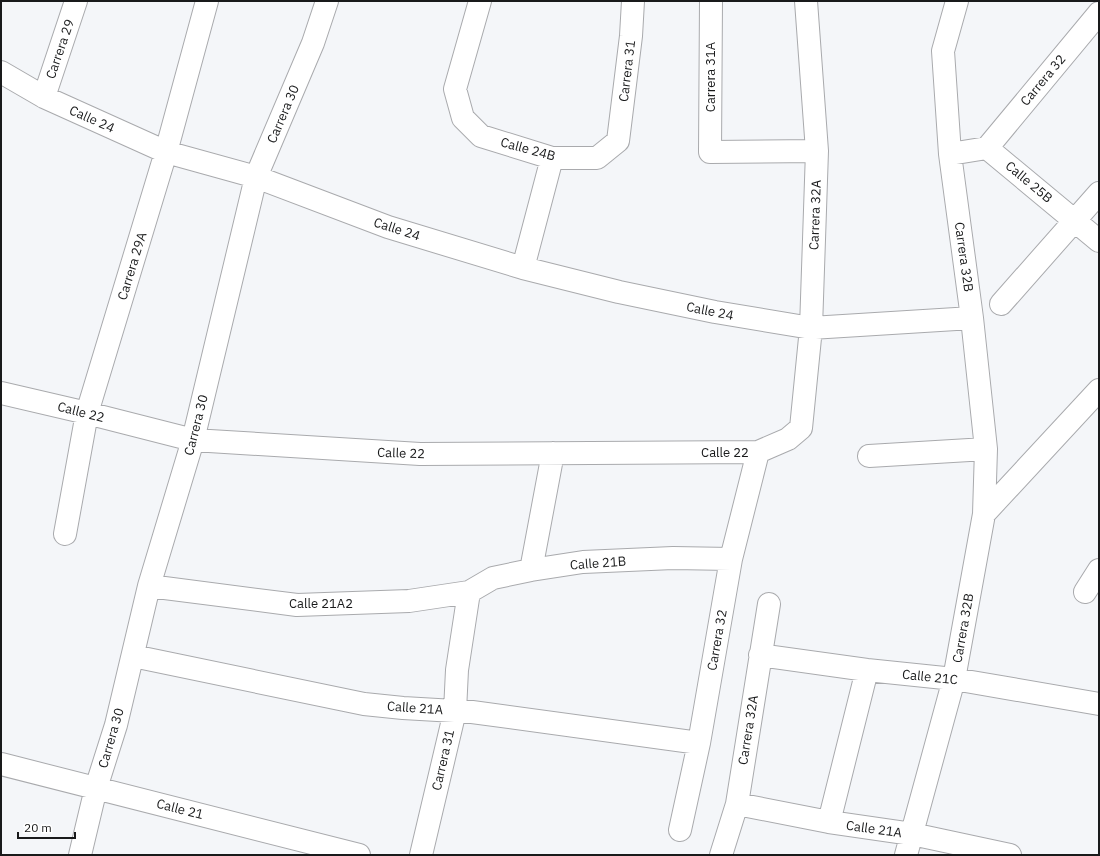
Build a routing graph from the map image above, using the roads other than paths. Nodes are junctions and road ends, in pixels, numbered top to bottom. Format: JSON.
{"nodes":[{"id":1,"x":76,"y":1,"type":"edge"},
{"id":2,"x":207,"y":1,"type":"edge"},
{"id":3,"x":327,"y":1,"type":"edge"},
{"id":4,"x":480,"y":1,"type":"edge"},
{"id":5,"x":633,"y":1,"type":"edge"},
{"id":6,"x":711,"y":1,"type":"edge"},
{"id":7,"x":806,"y":1,"type":"edge"},
{"id":8,"x":957,"y":1,"type":"edge"},
{"id":9,"x":1099,"y":13,"type":"edge"},
{"id":10,"x":1,"y":72,"type":"edge"},
{"id":11,"x":44,"y":97,"type":"junction"},
{"id":12,"x":618,"y":141,"type":"joint"},
{"id":13,"x":987,"y":148,"type":"junction"},
{"id":14,"x":166,"y":152,"type":"junction"},
{"id":15,"x":817,"y":152,"type":"junction"},
{"id":16,"x":950,"y":154,"type":"junction"},
{"id":17,"x":552,"y":158,"type":"junction"},
{"id":18,"x":256,"y":177,"type":"junction"},
{"id":19,"x":1099,"y":193,"type":"edge"},
{"id":20,"x":1074,"y":221,"type":"junction"},
{"id":21,"x":1099,"y":241,"type":"edge"},
{"id":22,"x":523,"y":268,"type":"junction"},
{"id":23,"x":1001,"y":304,"type":"dead end"},
{"id":24,"x":972,"y":318,"type":"junction"},
{"id":25,"x":811,"y":328,"type":"junction"},
{"id":26,"x":1099,"y":390,"type":"edge"},
{"id":27,"x":1,"y":393,"type":"edge"},
{"id":28,"x":87,"y":413,"type":"junction"},
{"id":29,"x":801,"y":428,"type":"joint"},
{"id":30,"x":193,"y":440,"type":"junction"},
{"id":31,"x":986,"y":449,"type":"junction"},
{"id":32,"x":758,"y":452,"type":"junction"},
{"id":33,"x":553,"y":453,"type":"junction"},
{"id":34,"x":869,"y":456,"type":"dead end"},
{"id":35,"x":984,"y":514,"type":"junction"},
{"id":36,"x":65,"y":534,"type":"dead end"},
{"id":37,"x":731,"y":559,"type":"junction"},
{"id":38,"x":531,"y":570,"type":"junction"},
{"id":39,"x":1099,"y":570,"type":"edge"},
{"id":40,"x":149,"y":586,"type":"junction"},
{"id":41,"x":469,"y":592,"type":"junction"},
{"id":42,"x":1085,"y":592,"type":"dead end"},
{"id":43,"x":769,"y":604,"type":"dead end"},
{"id":44,"x":760,"y":655,"type":"junction"},
{"id":45,"x":134,"y":656,"type":"junction"},
{"id":46,"x":867,"y":670,"type":"junction"},
{"id":47,"x":954,"y":679,"type":"junction"},
{"id":48,"x":1099,"y":704,"type":"edge"},
{"id":49,"x":455,"y":711,"type":"junction"},
{"id":50,"x":699,"y":743,"type":"junction"},
{"id":51,"x":1,"y":764,"type":"edge"},
{"id":52,"x":96,"y":788,"type":"junction"},
{"id":53,"x":737,"y":804,"type":"junction"},
{"id":54,"x":828,"y":822,"type":"junction"},
{"id":55,"x":680,"y":830,"type":"dead end"},
{"id":56,"x":912,"y":834,"type":"junction"},
{"id":57,"x":80,"y":855,"type":"edge"},
{"id":58,"x":359,"y":855,"type":"edge"},
{"id":59,"x":421,"y":855,"type":"edge"},
{"id":60,"x":721,"y":855,"type":"edge"},
{"id":61,"x":906,"y":855,"type":"edge"},
{"id":62,"x":1010,"y":855,"type":"edge"}],
"edges":[{"from":1,"to":11,"type":"street","name":"Carrera 29"},
{"from":2,"to":14,"type":"street","name":"Carrera 29A"},
{"from":3,"to":18,"type":"street","name":"Carrera 30"},
{"from":4,"to":17,"type":"street","name":"Calle 24B"},
{"from":5,"to":12,"type":"street","name":"Carrera 31"},
{"from":6,"to":15,"type":"street","name":"Carrera 31A"},
{"from":7,"to":15,"type":"street","name":"Carrera 32A"},
{"from":8,"to":16,"type":"street","name":"Carrera 32B"},
{"from":9,"to":13,"type":"street","name":"Carrera 32"},
{"from":10,"to":11,"type":"street","name":"Calle 24"},
{"from":11,"to":14,"type":"street","name":"Calle 24"},
{"from":12,"to":17,"type":"street","name":"Calle 24B"},
{"from":13,"to":16,"type":"street"},
{"from":13,"to":20,"type":"street","name":"Calle 25B"},
{"from":14,"to":18,"type":"street","name":"Calle 24"},
{"from":14,"to":28,"type":"street","name":"Carrera 29A"},
{"from":15,"to":25,"type":"street","name":"Carrera 32A"},
{"from":16,"to":24,"type":"street","name":"Carrera 32B"},
{"from":17,"to":22,"type":"street"},
{"from":18,"to":22,"type":"street","name":"Calle 24"},
{"from":18,"to":30,"type":"street","name":"Carrera 30"},
{"from":19,"to":20,"type":"street"},
{"from":20,"to":21,"type":"street","name":"Calle 25B"},
{"from":20,"to":23,"type":"street"},
{"from":22,"to":25,"type":"street","name":"Calle 24"},
{"from":24,"to":25,"type":"street","name":"Calle 24"},
{"from":24,"to":31,"type":"street","name":"Carrera 32B"},
{"from":25,"to":29,"type":"street","name":"Carrera 32A"},
{"from":26,"to":35,"type":"street"},
{"from":27,"to":28,"type":"street","name":"Calle 22"},
{"from":28,"to":30,"type":"street","name":"Calle 22"},
{"from":28,"to":36,"type":"street","name":"Carrera 29A"},
{"from":29,"to":32,"type":"street","name":"Calle 22"},
{"from":30,"to":33,"type":"street","name":"Calle 22"},
{"from":30,"to":40,"type":"street","name":"Carrera 30"},
{"from":31,"to":34,"type":"street"},
{"from":31,"to":35,"type":"street","name":"Carrera 32B"},
{"from":32,"to":33,"type":"street","name":"Calle 22"},
{"from":32,"to":37,"type":"street","name":"Carrera 32"},
{"from":33,"to":38,"type":"street"},
{"from":35,"to":47,"type":"street","name":"Carrera 32B"},
{"from":37,"to":38,"type":"street","name":"Calle 21B"},
{"from":37,"to":50,"type":"street","name":"Carrera 32"},
{"from":38,"to":41,"type":"street","name":"Calle 21B"},
{"from":39,"to":42,"type":"street"},
{"from":40,"to":41,"type":"street","name":"Calle 21A2"},
{"from":40,"to":45,"type":"street","name":"Carrera 30"},
{"from":41,"to":49,"type":"street","name":"Carrera 31"},
{"from":43,"to":44,"type":"street","name":"Carrera 32A"},
{"from":44,"to":46,"type":"street","name":"Calle 21C"},
{"from":44,"to":53,"type":"street","name":"Carrera 32A"},
{"from":45,"to":49,"type":"street","name":"Calle 21A"},
{"from":45,"to":52,"type":"street","name":"Carrera 30"},
{"from":46,"to":47,"type":"street","name":"Calle 21C"},
{"from":46,"to":54,"type":"street"},
{"from":47,"to":48,"type":"street","name":"Calle 21C"},
{"from":47,"to":56,"type":"street","name":"Carrera 32B"},
{"from":49,"to":50,"type":"street","name":"Calle 21A"},
{"from":49,"to":59,"type":"street","name":"Carrera 31"},
{"from":50,"to":55,"type":"street","name":"Carrera 32"},
{"from":51,"to":52,"type":"street","name":"Calle 21"},
{"from":52,"to":57,"type":"street","name":"Carrera 30"},
{"from":52,"to":58,"type":"street","name":"Calle 21"},
{"from":53,"to":54,"type":"street","name":"Calle 21A"},
{"from":53,"to":60,"type":"street","name":"Carrera 32A"},
{"from":54,"to":56,"type":"street","name":"Calle 21A"},
{"from":56,"to":61,"type":"street"},
{"from":56,"to":62,"type":"street","name":"Calle 21A"}]}
